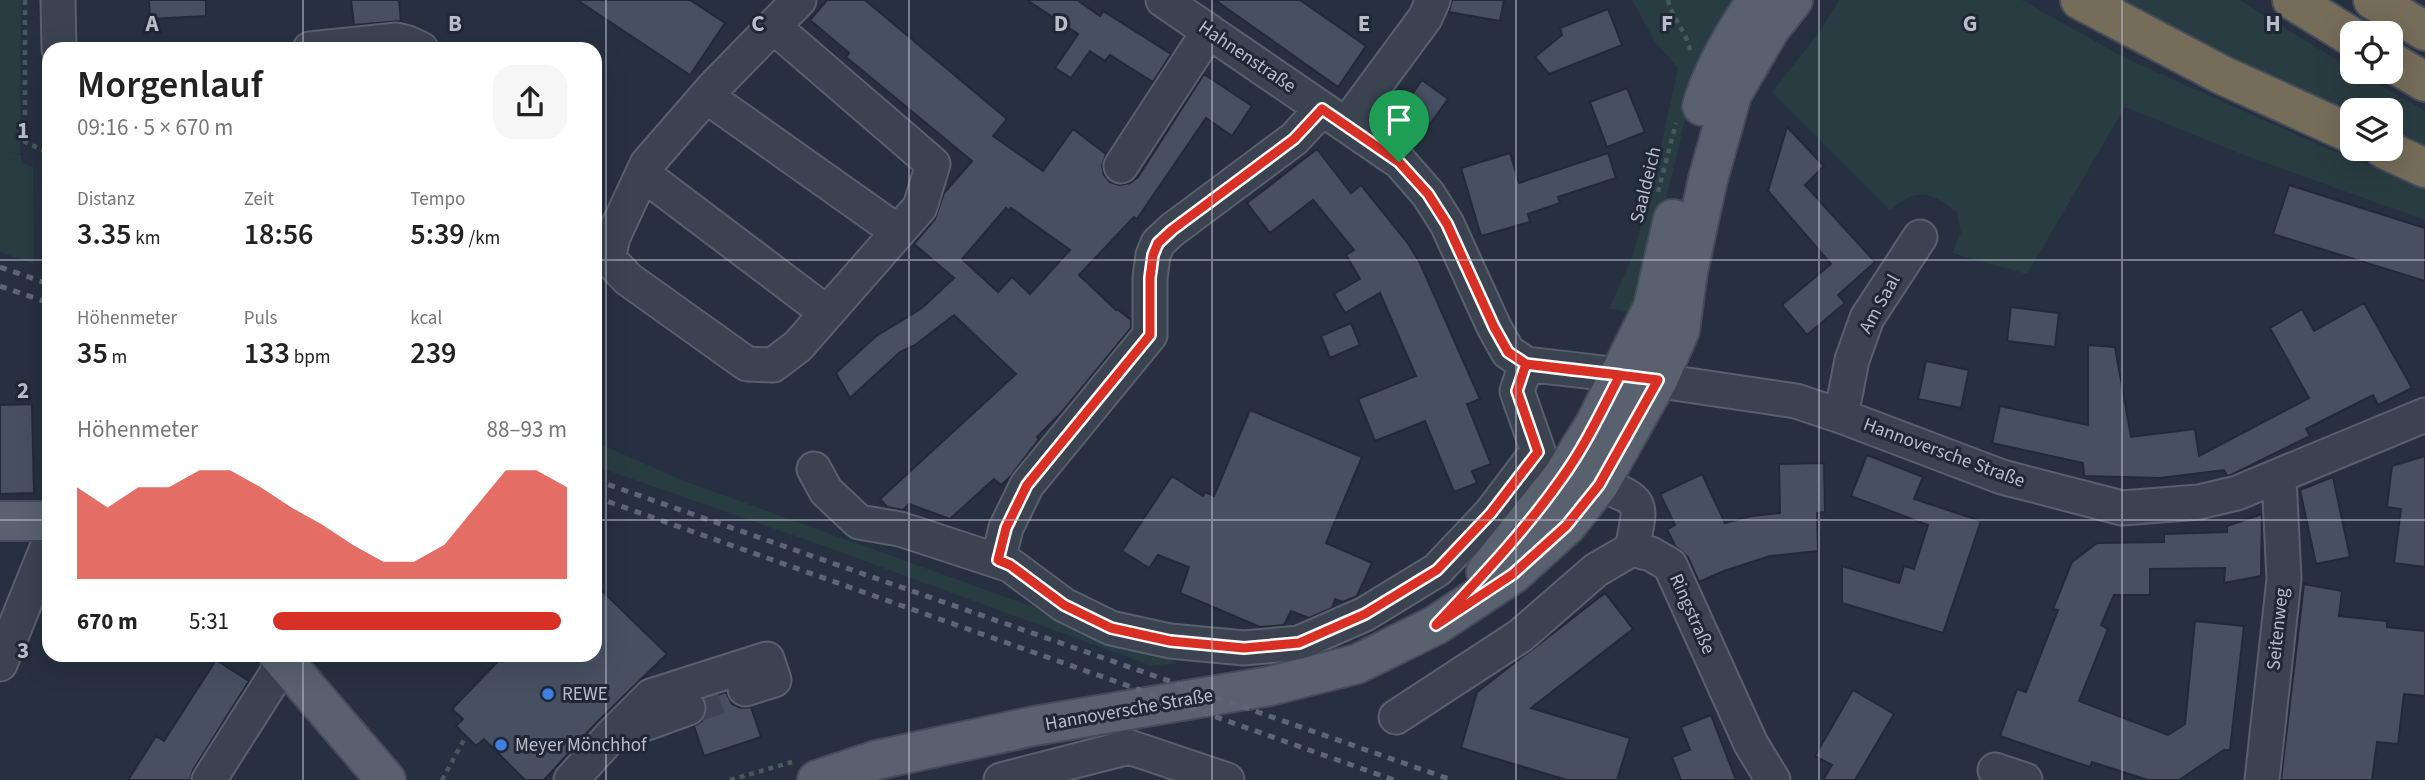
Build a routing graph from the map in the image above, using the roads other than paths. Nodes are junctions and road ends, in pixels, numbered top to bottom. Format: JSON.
{"nodes":[{"id":1,"x":58,"y":0,"type":"edge"},
{"id":2,"x":1163,"y":0,"type":"edge"},
{"id":3,"x":1433,"y":0,"type":"edge"},
{"id":4,"x":1757,"y":0,"type":"edge"},
{"id":5,"x":1793,"y":0,"type":"edge"},
{"id":6,"x":2080,"y":0,"type":"edge"},
{"id":7,"x":2292,"y":0,"type":"edge"},
{"id":8,"x":2373,"y":0,"type":"edge"},
{"id":9,"x":780,"y":11,"type":"edge"},
{"id":10,"x":2340,"y":30,"type":"edge"},
{"id":11,"x":1209,"y":31,"type":"junction"},
{"id":12,"x":2425,"y":31,"type":"edge"},
{"id":13,"x":59,"y":42,"type":"edge"},
{"id":14,"x":377,"y":42,"type":"edge"},
{"id":15,"x":404,"y":42,"type":"edge"},
{"id":16,"x":2403,"y":69,"type":"edge"},
{"id":17,"x":2425,"y":82,"type":"edge"},
{"id":18,"x":706,"y":96,"type":"junction"},
{"id":19,"x":1334,"y":117,"type":"junction"},
{"id":20,"x":2340,"y":129,"type":"edge"},
{"id":21,"x":2403,"y":157,"type":"edge"},
{"id":22,"x":1121,"y":166,"type":"dead end"},
{"id":23,"x":2425,"y":167,"type":"edge"},
{"id":24,"x":642,"y":174,"type":"junction"},
{"id":25,"x":898,"y":232,"type":"junction"},
{"id":26,"x":1920,"y":237,"type":"dead end"},
{"id":27,"x":827,"y":313,"type":"junction"},
{"id":28,"x":1526,"y":364,"type":"junction"},
{"id":29,"x":1620,"y":375,"type":"junction"},
{"id":30,"x":1658,"y":380,"type":"junction"},
{"id":31,"x":2425,"y":415,"type":"edge"},
{"id":32,"x":1841,"y":416,"type":"junction"},
{"id":33,"x":814,"y":469,"type":"dead end"},
{"id":34,"x":2279,"y":477,"type":"junction"},
{"id":35,"x":1599,"y":485,"type":"junction"},
{"id":36,"x":0,"y":521,"type":"edge"},
{"id":37,"x":42,"y":521,"type":"edge"},
{"id":38,"x":1632,"y":550,"type":"junction"},
{"id":39,"x":42,"y":560,"type":"edge"},
{"id":40,"x":998,"y":560,"type":"junction"},
{"id":41,"x":1436,"y":625,"type":"junction"},
{"id":42,"x":279,"y":662,"type":"edge"},
{"id":43,"x":284,"y":662,"type":"edge"},
{"id":44,"x":0,"y":664,"type":"edge"},
{"id":45,"x":757,"y":692,"type":"dead end"},
{"id":46,"x":1396,"y":717,"type":"dead end"},
{"id":47,"x":680,"y":718,"type":"tunnel mouth"},
{"id":48,"x":611,"y":737,"type":"junction"},
{"id":49,"x":209,"y":780,"type":"edge"},
{"id":50,"x":386,"y":780,"type":"edge"},
{"id":51,"x":570,"y":780,"type":"edge"},
{"id":52,"x":817,"y":780,"type":"edge"},
{"id":53,"x":1001,"y":780,"type":"edge"},
{"id":54,"x":1227,"y":780,"type":"edge"},
{"id":55,"x":1773,"y":780,"type":"edge"},
{"id":56,"x":2262,"y":780,"type":"edge"}],
"edges":[{"from":1,"to":13,"type":"street"},
{"from":2,"to":11,"type":"street","name":"Hahnenstraße"},
{"from":3,"to":19,"type":"street"},
{"from":4,"to":29,"type":"main road"},
{"from":5,"to":30,"type":"main road"},
{"from":6,"to":20,"type":"highway"},
{"from":7,"to":10,"type":"highway"},
{"from":8,"to":12,"type":"highway"},
{"from":9,"to":18,"type":"street"},
{"from":9,"to":25,"type":"street"},
{"from":11,"to":19,"type":"street","name":"Hahnenstraße"},
{"from":11,"to":22,"type":"street"},
{"from":14,"to":15,"type":"street"},
{"from":16,"to":17,"type":"highway"},
{"from":18,"to":24,"type":"street"},
{"from":18,"to":25,"type":"street"},
{"from":19,"to":28,"type":"street","name":"Hahnenstraße"},
{"from":19,"to":40,"type":"street"},
{"from":21,"to":23,"type":"highway"},
{"from":24,"to":27,"type":"street"},
{"from":24,"to":27,"type":"street"},
{"from":25,"to":27,"type":"street"},
{"from":26,"to":32,"type":"street","name":"Am Saal"},
{"from":28,"to":29,"type":"street"},
{"from":28,"to":40,"type":"street"},
{"from":29,"to":30,"type":"street","name":"Hannoversche Straße"},
{"from":29,"to":41,"type":"main road","name":"Hannoversche Straße"},
{"from":30,"to":32,"type":"street","name":"Hannoversche Straße"},
{"from":30,"to":35,"type":"main road","name":"Hannoversche Straße"},
{"from":31,"to":34,"type":"street","name":"Hannoversche Straße"},
{"from":32,"to":34,"type":"street","name":"Hannoversche Straße"},
{"from":33,"to":40,"type":"street"},
{"from":34,"to":56,"type":"street","name":"Seitenweg"},
{"from":35,"to":38,"type":"street"},
{"from":35,"to":41,"type":"main road","name":"Hannoversche Straße"},
{"from":36,"to":37,"type":"main road"},
{"from":38,"to":46,"type":"street"},
{"from":38,"to":55,"type":"street","name":"Ringstraße"},
{"from":39,"to":44,"type":"street"},
{"from":41,"to":52,"type":"main road","name":"Hannoversche Straße"},
{"from":42,"to":49,"type":"street"},
{"from":43,"to":50,"type":"main road"},
{"from":45,"to":48,"type":"street"},
{"from":47,"to":48,"type":"street"},
{"from":48,"to":51,"type":"street"},
{"from":53,"to":54,"type":"street"}]}
